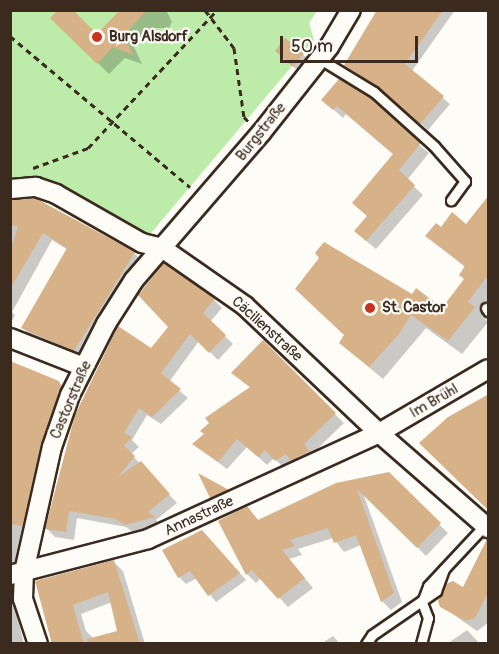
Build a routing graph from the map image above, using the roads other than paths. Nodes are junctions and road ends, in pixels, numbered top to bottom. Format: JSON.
{"nodes":[{"id":1,"x":351,"y":10,"type":"edge"},
{"id":2,"x":320,"y":59,"type":"junction"},
{"id":3,"x":11,"y":189,"type":"edge"},
{"id":4,"x":451,"y":200,"type":"dead end"},
{"id":5,"x":162,"y":248,"type":"junction"},
{"id":6,"x":10,"y":338,"type":"edge"},
{"id":7,"x":84,"y":367,"type":"junction"},
{"id":8,"x":489,"y":369,"type":"edge"},
{"id":9,"x":379,"y":433,"type":"junction"},
{"id":10,"x":487,"y":527,"type":"edge"},
{"id":11,"x":17,"y":573,"type":"edge"},
{"id":12,"x":422,"y":602,"type":"junction"},
{"id":13,"x":38,"y":644,"type":"edge"},
{"id":14,"x":366,"y":644,"type":"edge"},
{"id":15,"x":421,"y":644,"type":"edge"}],
"edges":[{"from":1,"to":2,"type":"street","name":"Burgstraße"},
{"from":2,"to":4,"type":"lane"},
{"from":2,"to":5,"type":"street","name":"Burgstraße"},
{"from":3,"to":5,"type":"street","name":"Cäcilienstraße"},
{"from":5,"to":7,"type":"street","name":"Castorstraße"},
{"from":5,"to":9,"type":"street","name":"Cäcilienstraße"},
{"from":6,"to":7,"type":"street"},
{"from":7,"to":11,"type":"street","name":"Castorstraße"},
{"from":8,"to":9,"type":"street","name":"Im Brühl"},
{"from":9,"to":10,"type":"street","name":"Cäcilienstraße"},
{"from":9,"to":11,"type":"street","name":"Annastraße"},
{"from":10,"to":12,"type":"lane"},
{"from":11,"to":13,"type":"street","name":"Castorstraße"},
{"from":12,"to":14,"type":"lane"},
{"from":12,"to":15,"type":"lane"}]}
